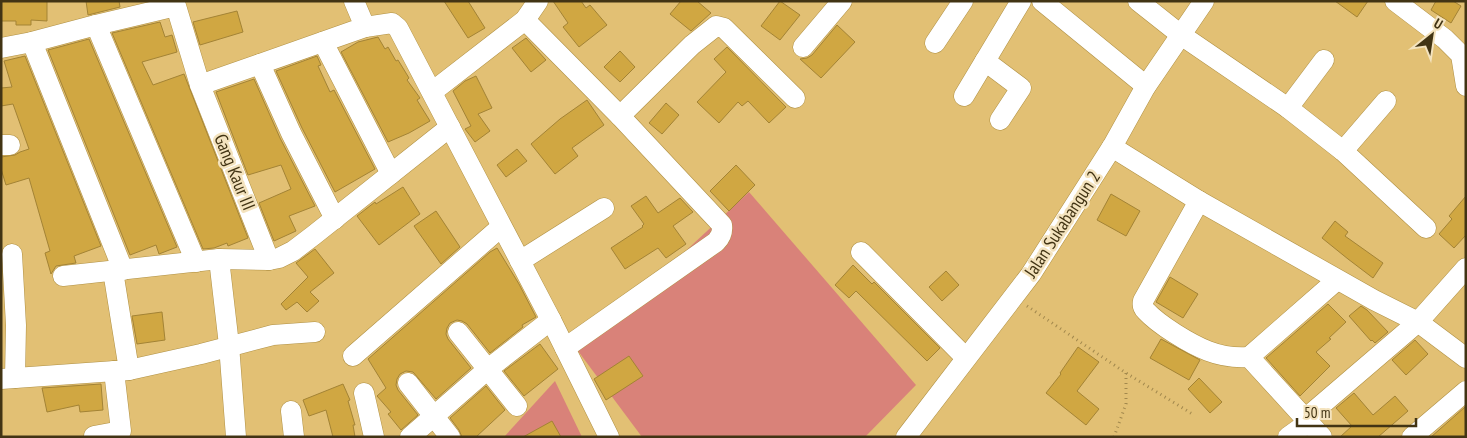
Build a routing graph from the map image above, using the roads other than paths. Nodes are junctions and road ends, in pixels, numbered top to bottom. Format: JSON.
{"nodes":[{"id":1,"x":354,"y":1,"type":"edge"},
{"id":2,"x":538,"y":1,"type":"edge"},
{"id":3,"x":842,"y":1,"type":"edge"},
{"id":4,"x":963,"y":1,"type":"edge"},
{"id":5,"x":1021,"y":1,"type":"edge"},
{"id":6,"x":1042,"y":1,"type":"edge"},
{"id":7,"x":1138,"y":1,"type":"edge"},
{"id":8,"x":1204,"y":1,"type":"edge"},
{"id":9,"x":1395,"y":1,"type":"edge"},
{"id":10,"x":175,"y":4,"type":"edge"},
{"id":11,"x":526,"y":20,"type":"junction"},
{"id":12,"x":96,"y":25,"type":"junction"},
{"id":13,"x":365,"y":27,"type":"junction"},
{"id":14,"x":1181,"y":35,"type":"junction"},
{"id":15,"x":32,"y":42,"type":"junction"},
{"id":16,"x":323,"y":42,"type":"junction"},
{"id":17,"x":935,"y":43,"type":"dead end"},
{"id":18,"x":803,"y":47,"type":"dead end"},
{"id":19,"x":1,"y":48,"type":"edge"},
{"id":20,"x":1324,"y":60,"type":"dead end"},
{"id":21,"x":985,"y":61,"type":"junction"},
{"id":22,"x":260,"y":64,"type":"junction"},
{"id":23,"x":200,"y":85,"type":"junction"},
{"id":24,"x":1146,"y":86,"type":"junction"},
{"id":25,"x":1466,"y":86,"type":"edge"},
{"id":26,"x":432,"y":92,"type":"junction"},
{"id":27,"x":964,"y":96,"type":"dead end"},
{"id":28,"x":795,"y":98,"type":"dead end"},
{"id":29,"x":1386,"y":101,"type":"dead end"},
{"id":30,"x":1288,"y":108,"type":"junction"},
{"id":31,"x":620,"y":116,"type":"junction"},
{"id":32,"x":1000,"y":120,"type":"dead end"},
{"id":33,"x":450,"y":127,"type":"junction"},
{"id":34,"x":1112,"y":146,"type":"junction"},
{"id":35,"x":1343,"y":151,"type":"junction"},
{"id":36,"x":390,"y":174,"type":"junction"},
{"id":37,"x":1199,"y":201,"type":"junction"},
{"id":38,"x":604,"y":208,"type":"dead end"},
{"id":39,"x":335,"y":219,"type":"junction"},
{"id":40,"x":501,"y":227,"type":"junction"},
{"id":41,"x":1426,"y":228,"type":"dead end"},
{"id":42,"x":861,"y":252,"type":"dead end"},
{"id":43,"x":12,"y":254,"type":"dead end"},
{"id":44,"x":219,"y":259,"type":"junction"},
{"id":45,"x":269,"y":260,"type":"junction"},
{"id":46,"x":520,"y":261,"type":"junction"},
{"id":47,"x":196,"y":262,"type":"junction"},
{"id":48,"x":1466,"y":268,"type":"edge"},
{"id":49,"x":118,"y":270,"type":"junction"},
{"id":50,"x":64,"y":276,"type":"dead end"},
{"id":51,"x":1338,"y":280,"type":"junction"},
{"id":52,"x":551,"y":320,"type":"junction"},
{"id":53,"x":1418,"y":322,"type":"junction"},
{"id":54,"x":314,"y":332,"type":"dead end"},
{"id":55,"x":458,"y":332,"type":"dead end"},
{"id":56,"x":229,"y":345,"type":"junction"},
{"id":57,"x":565,"y":348,"type":"junction"},
{"id":58,"x":353,"y":356,"type":"dead end"},
{"id":59,"x":1249,"y":357,"type":"junction"},
{"id":60,"x":966,"y":358,"type":"junction"},
{"id":61,"x":1466,"y":358,"type":"edge"},
{"id":62,"x":488,"y":369,"type":"junction"},
{"id":63,"x":121,"y":371,"type":"junction"},
{"id":64,"x":8,"y":378,"type":"edge"},
{"id":65,"x":408,"y":382,"type":"dead end"},
{"id":66,"x":1466,"y":391,"type":"edge"},
{"id":67,"x":364,"y":393,"type":"dead end"},
{"id":68,"x":517,"y":406,"type":"dead end"},
{"id":69,"x":291,"y":411,"type":"dead end"},
{"id":70,"x":434,"y":417,"type":"junction"},
{"id":71,"x":1307,"y":420,"type":"junction"},
{"id":72,"x":94,"y":436,"type":"edge"},
{"id":73,"x":236,"y":437,"type":"edge"},
{"id":74,"x":294,"y":437,"type":"edge"},
{"id":75,"x":374,"y":437,"type":"edge"},
{"id":76,"x":410,"y":437,"type":"edge"},
{"id":77,"x":450,"y":437,"type":"edge"},
{"id":78,"x":609,"y":437,"type":"edge"},
{"id":79,"x":906,"y":437,"type":"edge"},
{"id":80,"x":1288,"y":437,"type":"edge"},
{"id":81,"x":1322,"y":437,"type":"edge"},
{"id":82,"x":1412,"y":437,"type":"edge"}],
"edges":[{"from":1,"to":13,"type":"street"},
{"from":2,"to":11,"type":"street"},
{"from":3,"to":18,"type":"street"},
{"from":4,"to":17,"type":"street"},
{"from":5,"to":21,"type":"street"},
{"from":6,"to":24,"type":"street"},
{"from":7,"to":14,"type":"street"},
{"from":8,"to":14,"type":"street","name":"Jalan Sukabangun 2"},
{"from":9,"to":25,"type":"street"},
{"from":10,"to":12,"type":"street"},
{"from":10,"to":23,"type":"street","name":"Gang Kaur III"},
{"from":11,"to":26,"type":"street"},
{"from":11,"to":31,"type":"street"},
{"from":12,"to":15,"type":"street"},
{"from":12,"to":47,"type":"street"},
{"from":13,"to":16,"type":"street"},
{"from":13,"to":26,"type":"street"},
{"from":14,"to":24,"type":"street","name":"Jalan Sukabangun 2"},
{"from":14,"to":30,"type":"street"},
{"from":15,"to":19,"type":"street"},
{"from":15,"to":49,"type":"street"},
{"from":16,"to":22,"type":"street"},
{"from":16,"to":36,"type":"street"},
{"from":20,"to":30,"type":"street"},
{"from":21,"to":27,"type":"street"},
{"from":21,"to":32,"type":"street"},
{"from":22,"to":23,"type":"street"},
{"from":22,"to":39,"type":"street"},
{"from":23,"to":45,"type":"street","name":"Gang Kaur III"},
{"from":24,"to":34,"type":"street","name":"Jalan Sukabangun 2"},
{"from":26,"to":33,"type":"street"},
{"from":28,"to":31,"type":"street"},
{"from":29,"to":35,"type":"street"},
{"from":30,"to":35,"type":"street"},
{"from":31,"to":57,"type":"street"},
{"from":33,"to":36,"type":"street"},
{"from":33,"to":40,"type":"street"},
{"from":34,"to":37,"type":"street"},
{"from":34,"to":60,"type":"street","name":"Jalan Sukabangun 2"},
{"from":35,"to":41,"type":"street"},
{"from":36,"to":39,"type":"street"},
{"from":37,"to":51,"type":"street"},
{"from":37,"to":59,"type":"street"},
{"from":38,"to":46,"type":"street"},
{"from":39,"to":45,"type":"street"},
{"from":40,"to":46,"type":"street"},
{"from":40,"to":58,"type":"street"},
{"from":42,"to":60,"type":"street"},
{"from":43,"to":64,"type":"street"},
{"from":44,"to":45,"type":"street"},
{"from":44,"to":47,"type":"street"},
{"from":44,"to":56,"type":"street"},
{"from":46,"to":52,"type":"street"},
{"from":47,"to":49,"type":"street"},
{"from":48,"to":53,"type":"street"},
{"from":49,"to":50,"type":"street"},
{"from":49,"to":63,"type":"street"},
{"from":51,"to":53,"type":"street"},
{"from":51,"to":59,"type":"street"},
{"from":52,"to":57,"type":"street"},
{"from":52,"to":62,"type":"street"},
{"from":53,"to":61,"type":"street"},
{"from":53,"to":71,"type":"street"},
{"from":54,"to":56,"type":"street"},
{"from":55,"to":62,"type":"street"},
{"from":56,"to":63,"type":"street"},
{"from":56,"to":73,"type":"street"},
{"from":57,"to":78,"type":"street"},
{"from":59,"to":71,"type":"street"},
{"from":60,"to":79,"type":"street","name":"Jalan Sukabangun 2"},
{"from":62,"to":68,"type":"street"},
{"from":62,"to":70,"type":"street"},
{"from":63,"to":64,"type":"street"},
{"from":63,"to":72,"type":"street"},
{"from":65,"to":70,"type":"street"},
{"from":66,"to":82,"type":"street"},
{"from":67,"to":75,"type":"street"},
{"from":69,"to":74,"type":"street"},
{"from":70,"to":76,"type":"street"},
{"from":70,"to":77,"type":"street"},
{"from":71,"to":80,"type":"street"},
{"from":71,"to":81,"type":"street"}]}
